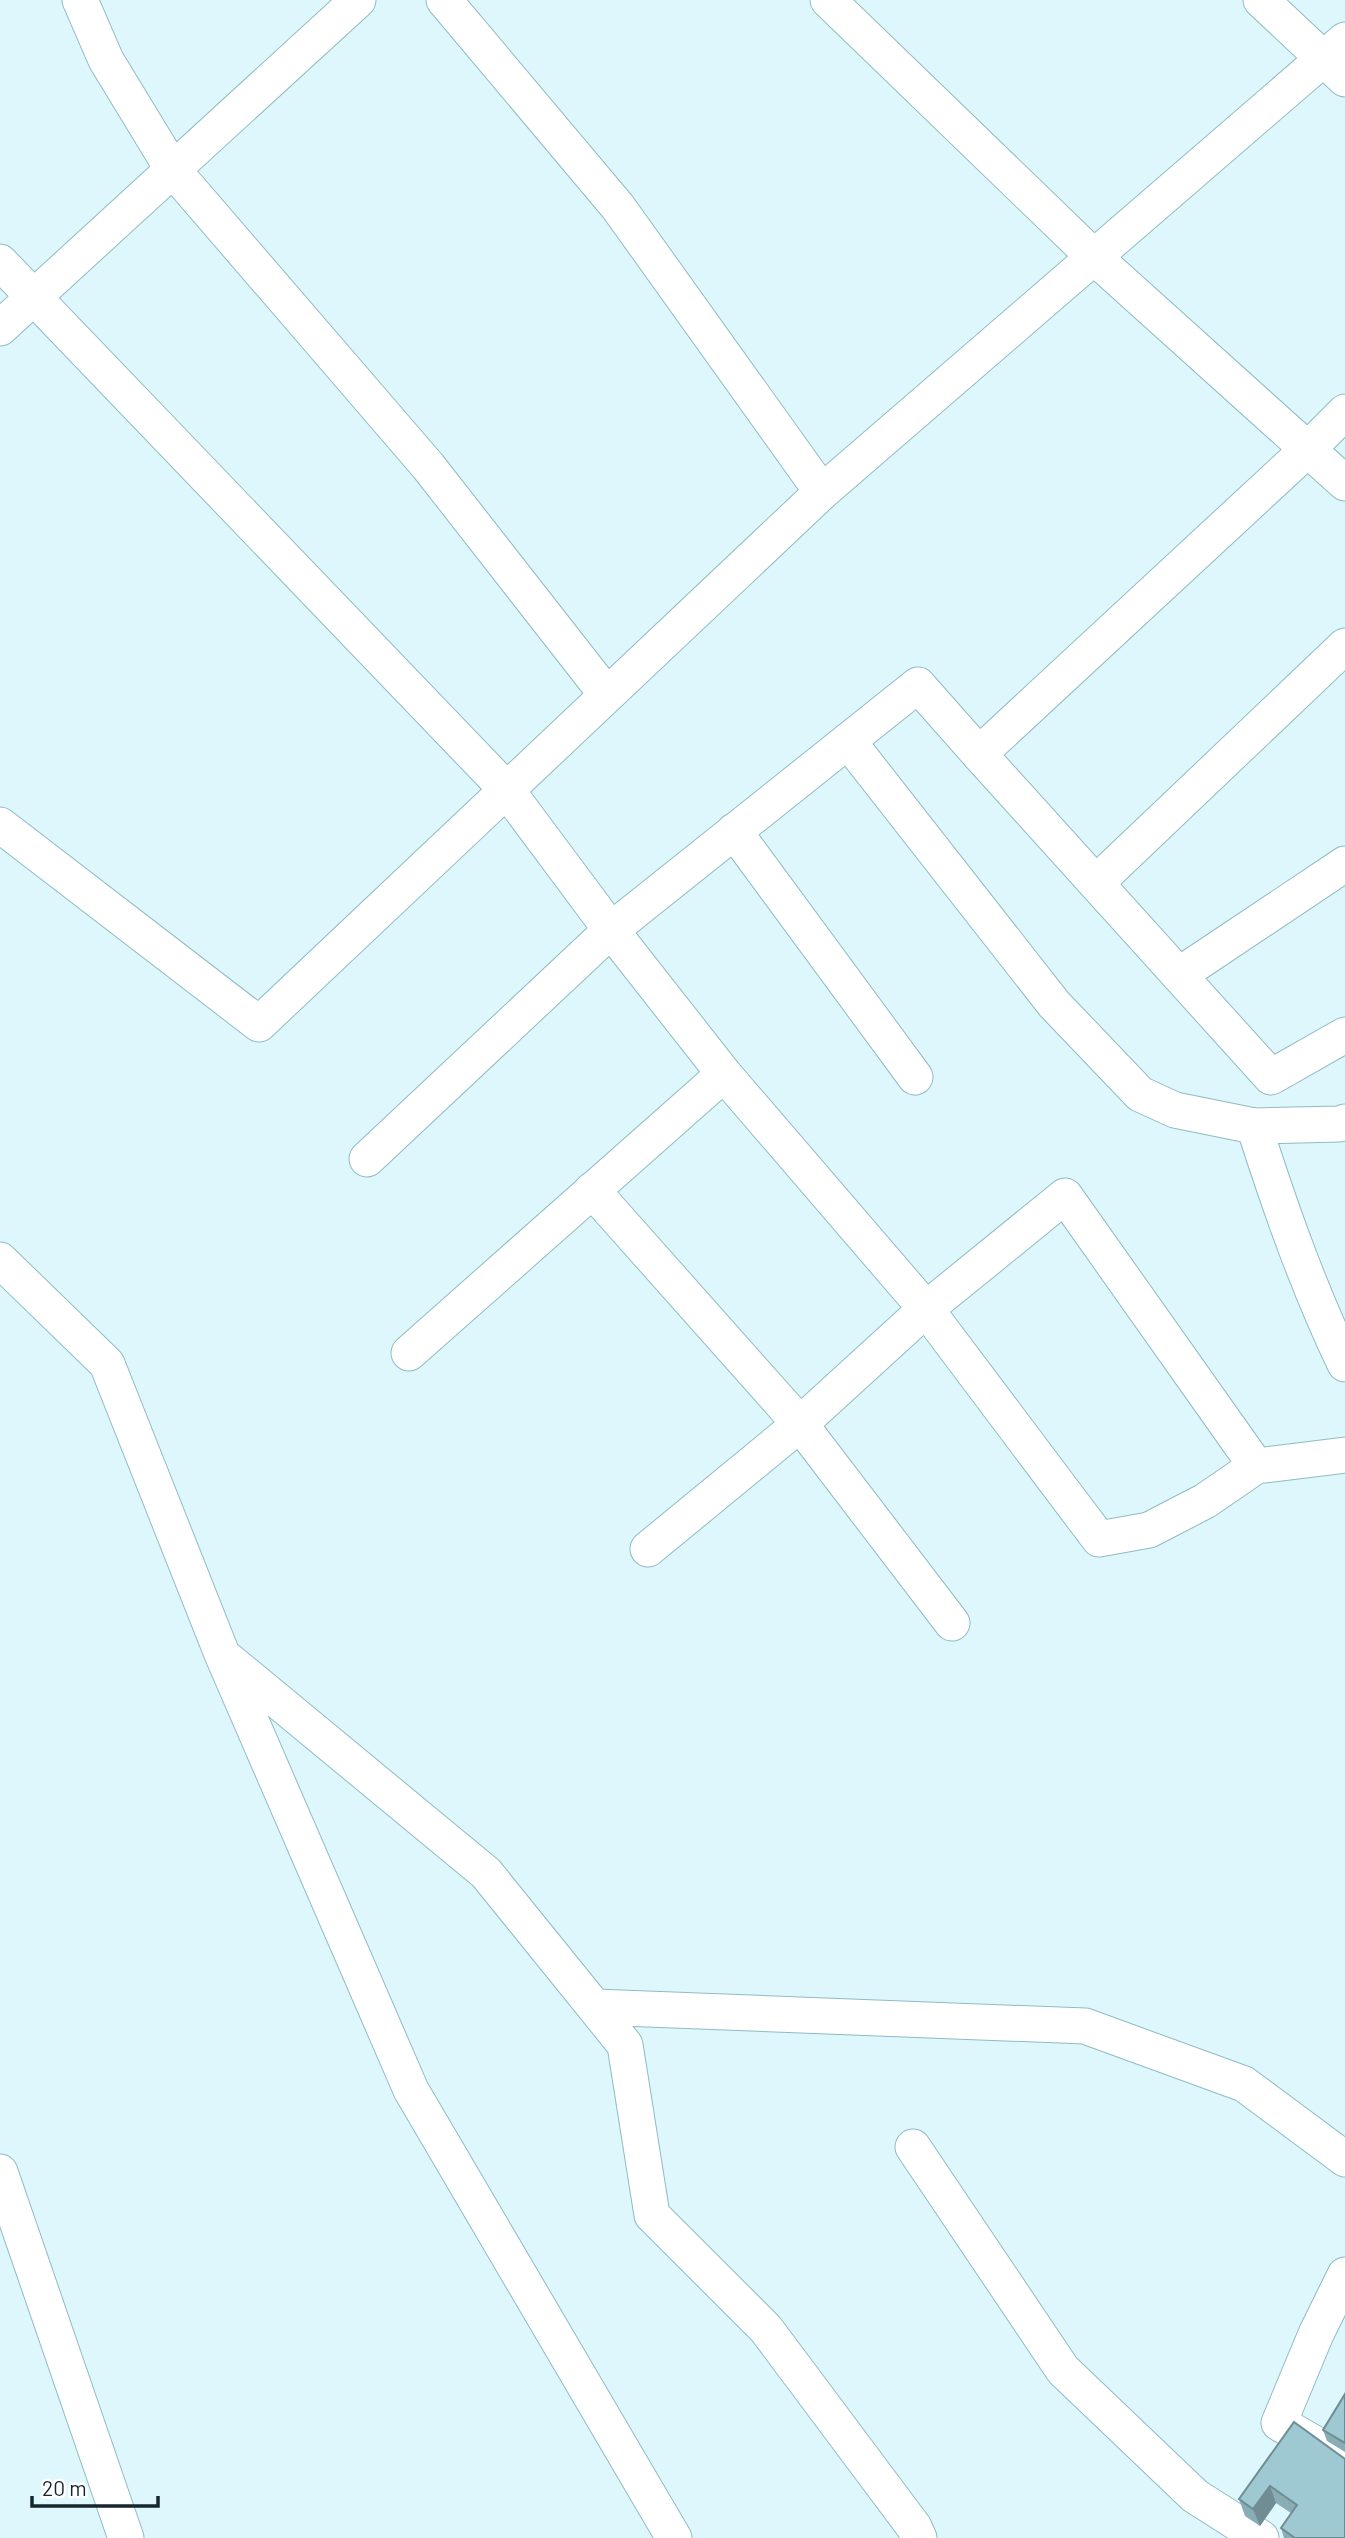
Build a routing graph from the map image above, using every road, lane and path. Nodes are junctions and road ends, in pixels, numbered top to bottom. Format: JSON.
{"nodes":[{"id":1,"x":80,"y":0,"type":"edge"},
{"id":2,"x":358,"y":0,"type":"edge"},
{"id":3,"x":444,"y":0,"type":"edge"},
{"id":4,"x":828,"y":0,"type":"edge"},
{"id":5,"x":1261,"y":0,"type":"edge"},
{"id":6,"x":1338,"y":59,"type":"edge"},
{"id":7,"x":173,"y":170,"type":"junction"},
{"id":8,"x":1093,"y":256,"type":"junction"},
{"id":9,"x":0,"y":262,"type":"edge"},
{"id":10,"x":34,"y":297,"type":"junction"},
{"id":11,"x":0,"y":328,"type":"edge"},
{"id":12,"x":1345,"y":412,"type":"edge"},
{"id":13,"x":1308,"y":449,"type":"junction"},
{"id":14,"x":1345,"y":483,"type":"edge"},
{"id":15,"x":822,"y":492,"type":"junction"},
{"id":16,"x":1345,"y":646,"type":"edge"},
{"id":17,"x":607,"y":695,"type":"junction"},
{"id":18,"x":848,"y":741,"type":"junction"},
{"id":19,"x":979,"y":754,"type":"junction"},
{"id":20,"x":506,"y":789,"type":"junction"},
{"id":21,"x":0,"y":825,"type":"edge"},
{"id":22,"x":734,"y":831,"type":"junction"},
{"id":23,"x":1345,"y":864,"type":"edge"},
{"id":24,"x":1096,"y":883,"type":"junction"},
{"id":25,"x":611,"y":930,"type":"junction"},
{"id":26,"x":1179,"y":975,"type":"junction"},
{"id":27,"x":1345,"y":1035,"type":"edge"},
{"id":28,"x":724,"y":1074,"type":"junction"},
{"id":29,"x":915,"y":1076,"type":"dead end"},
{"id":30,"x":1345,"y":1122,"type":"edge"},
{"id":31,"x":1254,"y":1126,"type":"junction"},
{"id":32,"x":367,"y":1159,"type":"dead end"},
{"id":33,"x":592,"y":1190,"type":"junction"},
{"id":34,"x":0,"y":1260,"type":"edge"},
{"id":35,"x":926,"y":1309,"type":"junction"},
{"id":36,"x":409,"y":1353,"type":"dead end"},
{"id":37,"x":1345,"y":1364,"type":"edge"},
{"id":38,"x":800,"y":1424,"type":"junction"},
{"id":39,"x":1345,"y":1455,"type":"edge"},
{"id":40,"x":1256,"y":1466,"type":"junction"},
{"id":41,"x":648,"y":1549,"type":"dead end"},
{"id":42,"x":952,"y":1623,"type":"dead end"},
{"id":43,"x":222,"y":1654,"type":"junction"},
{"id":44,"x":595,"y":2007,"type":"junction"},
{"id":45,"x":913,"y":2147,"type":"dead end"},
{"id":46,"x":1345,"y":2159,"type":"edge"},
{"id":47,"x":0,"y":2172,"type":"edge"},
{"id":48,"x":1345,"y":2275,"type":"edge"},
{"id":49,"x":1345,"y":2461,"type":"edge"},
{"id":50,"x":126,"y":2538,"type":"edge"},
{"id":51,"x":674,"y":2538,"type":"edge"},
{"id":52,"x":919,"y":2538,"type":"edge"},
{"id":53,"x":1261,"y":2538,"type":"edge"}],
"edges":[{"from":1,"to":7,"type":"street"},
{"from":2,"to":7,"type":"street"},
{"from":3,"to":15,"type":"street"},
{"from":4,"to":8,"type":"street"},
{"from":5,"to":6,"type":"street"},
{"from":6,"to":8,"type":"street"},
{"from":7,"to":10,"type":"street"},
{"from":7,"to":17,"type":"street"},
{"from":8,"to":13,"type":"street"},
{"from":8,"to":15,"type":"street"},
{"from":9,"to":10,"type":"street"},
{"from":10,"to":11,"type":"street"},
{"from":10,"to":20,"type":"street"},
{"from":12,"to":13,"type":"street"},
{"from":13,"to":14,"type":"street"},
{"from":13,"to":19,"type":"street"},
{"from":15,"to":17,"type":"street"},
{"from":16,"to":24,"type":"street"},
{"from":17,"to":20,"type":"street"},
{"from":18,"to":19,"type":"street"},
{"from":18,"to":22,"type":"street"},
{"from":18,"to":31,"type":"street"},
{"from":19,"to":24,"type":"street"},
{"from":20,"to":21,"type":"street"},
{"from":20,"to":25,"type":"street"},
{"from":22,"to":25,"type":"street"},
{"from":22,"to":29,"type":"street"},
{"from":23,"to":26,"type":"street"},
{"from":24,"to":26,"type":"street"},
{"from":25,"to":28,"type":"street"},
{"from":25,"to":32,"type":"street"},
{"from":26,"to":27,"type":"street"},
{"from":28,"to":33,"type":"street"},
{"from":28,"to":35,"type":"street"},
{"from":30,"to":31,"type":"street"},
{"from":31,"to":37,"type":"street"},
{"from":33,"to":36,"type":"street"},
{"from":33,"to":38,"type":"street"},
{"from":34,"to":43,"type":"street"},
{"from":35,"to":38,"type":"street"},
{"from":35,"to":40,"type":"street"},
{"from":35,"to":40,"type":"street"},
{"from":38,"to":41,"type":"street"},
{"from":38,"to":42,"type":"street"},
{"from":39,"to":40,"type":"street"},
{"from":43,"to":44,"type":"street"},
{"from":43,"to":51,"type":"street"},
{"from":44,"to":46,"type":"street"},
{"from":44,"to":52,"type":"street"},
{"from":45,"to":53,"type":"street"},
{"from":47,"to":50,"type":"street"},
{"from":48,"to":49,"type":"street"}]}
